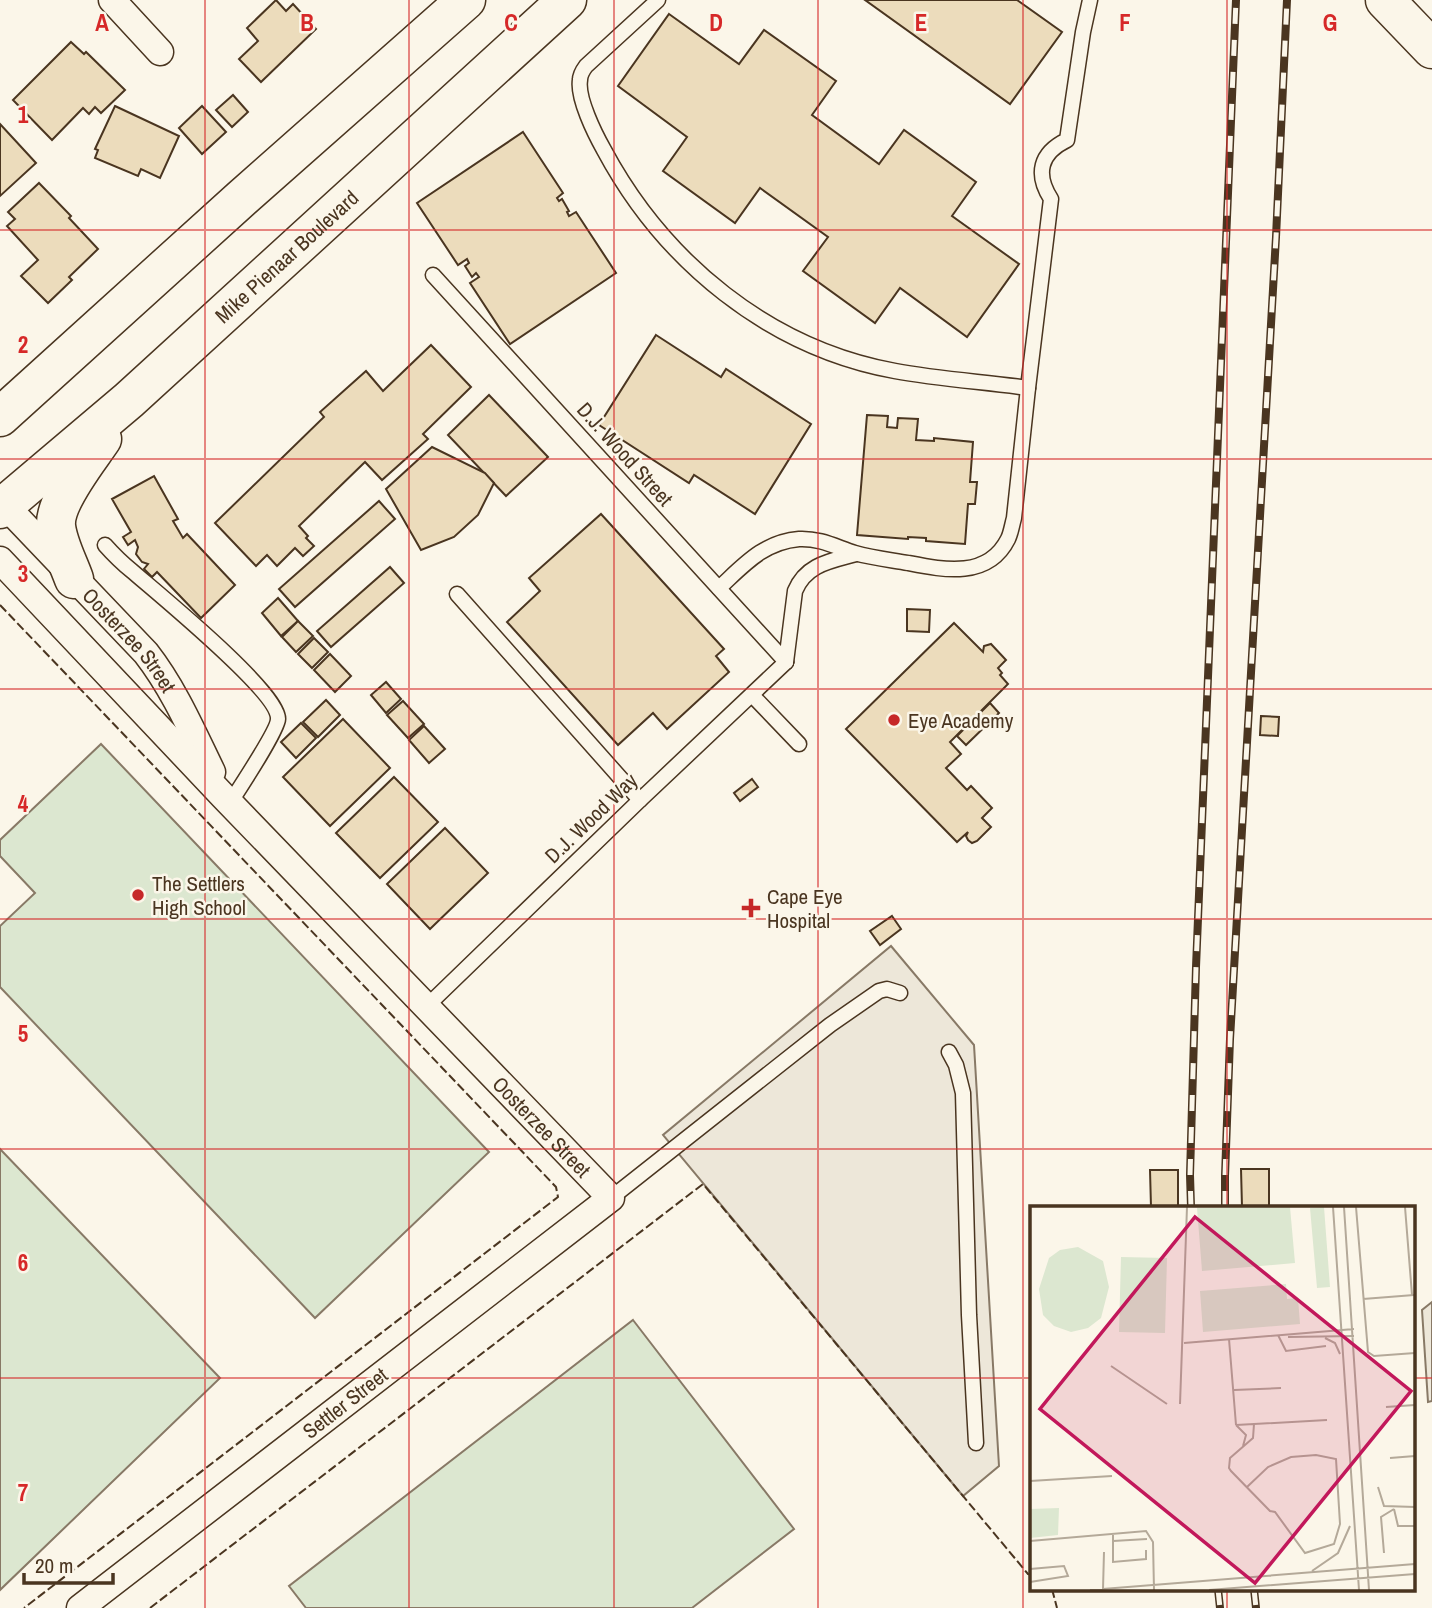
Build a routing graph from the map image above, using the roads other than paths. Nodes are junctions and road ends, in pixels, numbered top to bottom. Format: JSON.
{"nodes":[{"id":1,"x":112,"y":0,"type":"edge"},
{"id":2,"x":466,"y":0,"type":"edge"},
{"id":3,"x":567,"y":0,"type":"edge"},
{"id":4,"x":658,"y":0,"type":"edge"},
{"id":5,"x":1090,"y":0,"type":"edge"},
{"id":6,"x":1385,"y":0,"type":"edge"},
{"id":7,"x":1432,"y":49,"type":"edge"},
{"id":8,"x":160,"y":52,"type":"dead end"},
{"id":9,"x":433,"y":275,"type":"dead end"},
{"id":10,"x":1028,"y":388,"type":"junction"},
{"id":11,"x":129,"y":400,"type":"junction"},
{"id":12,"x":0,"y":417,"type":"edge"},
{"id":13,"x":2,"y":505,"type":"edge"},
{"id":14,"x":105,"y":545,"type":"dead end"},
{"id":15,"x":856,"y":554,"type":"junction"},
{"id":16,"x":0,"y":561,"type":"edge"},
{"id":17,"x":74,"y":579,"type":"junction"},
{"id":18,"x":719,"y":589,"type":"junction"},
{"id":19,"x":457,"y":594,"type":"dead end"},
{"id":20,"x":786,"y":662,"type":"junction"},
{"id":21,"x":752,"y":695,"type":"junction"},
{"id":22,"x":799,"y":744,"type":"dead end"},
{"id":23,"x":227,"y":800,"type":"junction"},
{"id":24,"x":639,"y":800,"type":"junction"},
{"id":25,"x":900,"y":993,"type":"dead end"},
{"id":26,"x":426,"y":1007,"type":"junction"},
{"id":27,"x":949,"y":1052,"type":"dead end"},
{"id":28,"x":611,"y":1198,"type":"junction"},
{"id":29,"x":976,"y":1443,"type":"dead end"},
{"id":30,"x":80,"y":1608,"type":"edge"}],
"edges":[{"from":1,"to":8,"type":"street"},
{"from":2,"to":12,"type":"main road"},
{"from":3,"to":11,"type":"main road","name":"Mike Pienaar Boulevard"},
{"from":4,"to":10,"type":"lane"},
{"from":5,"to":10,"type":"lane"},
{"from":6,"to":7,"type":"main road"},
{"from":9,"to":18,"type":"lane","name":"D.J. Wood Street"},
{"from":10,"to":15,"type":"lane"},
{"from":11,"to":13,"type":"main road","name":"Mike Pienaar Boulevard"},
{"from":11,"to":17,"type":"main road"},
{"from":13,"to":17,"type":"street","name":"Oosterzee Street"},
{"from":14,"to":23,"type":"lane"},
{"from":15,"to":18,"type":"lane"},
{"from":15,"to":20,"type":"lane"},
{"from":16,"to":23,"type":"street","name":"Oosterzee Street"},
{"from":17,"to":23,"type":"street","name":"Oosterzee Street"},
{"from":18,"to":20,"type":"lane","name":"D.J. Wood Street"},
{"from":19,"to":24,"type":"lane"},
{"from":20,"to":21,"type":"lane","name":"D.J. Wood Way"},
{"from":21,"to":22,"type":"lane"},
{"from":21,"to":24,"type":"lane","name":"D.J. Wood Way"},
{"from":23,"to":26,"type":"street","name":"Oosterzee Street"},
{"from":24,"to":26,"type":"lane","name":"D.J. Wood Way"},
{"from":25,"to":28,"type":"lane"},
{"from":26,"to":28,"type":"street","name":"Oosterzee Street"},
{"from":27,"to":29,"type":"lane"},
{"from":28,"to":30,"type":"street","name":"Settler Street"}]}
